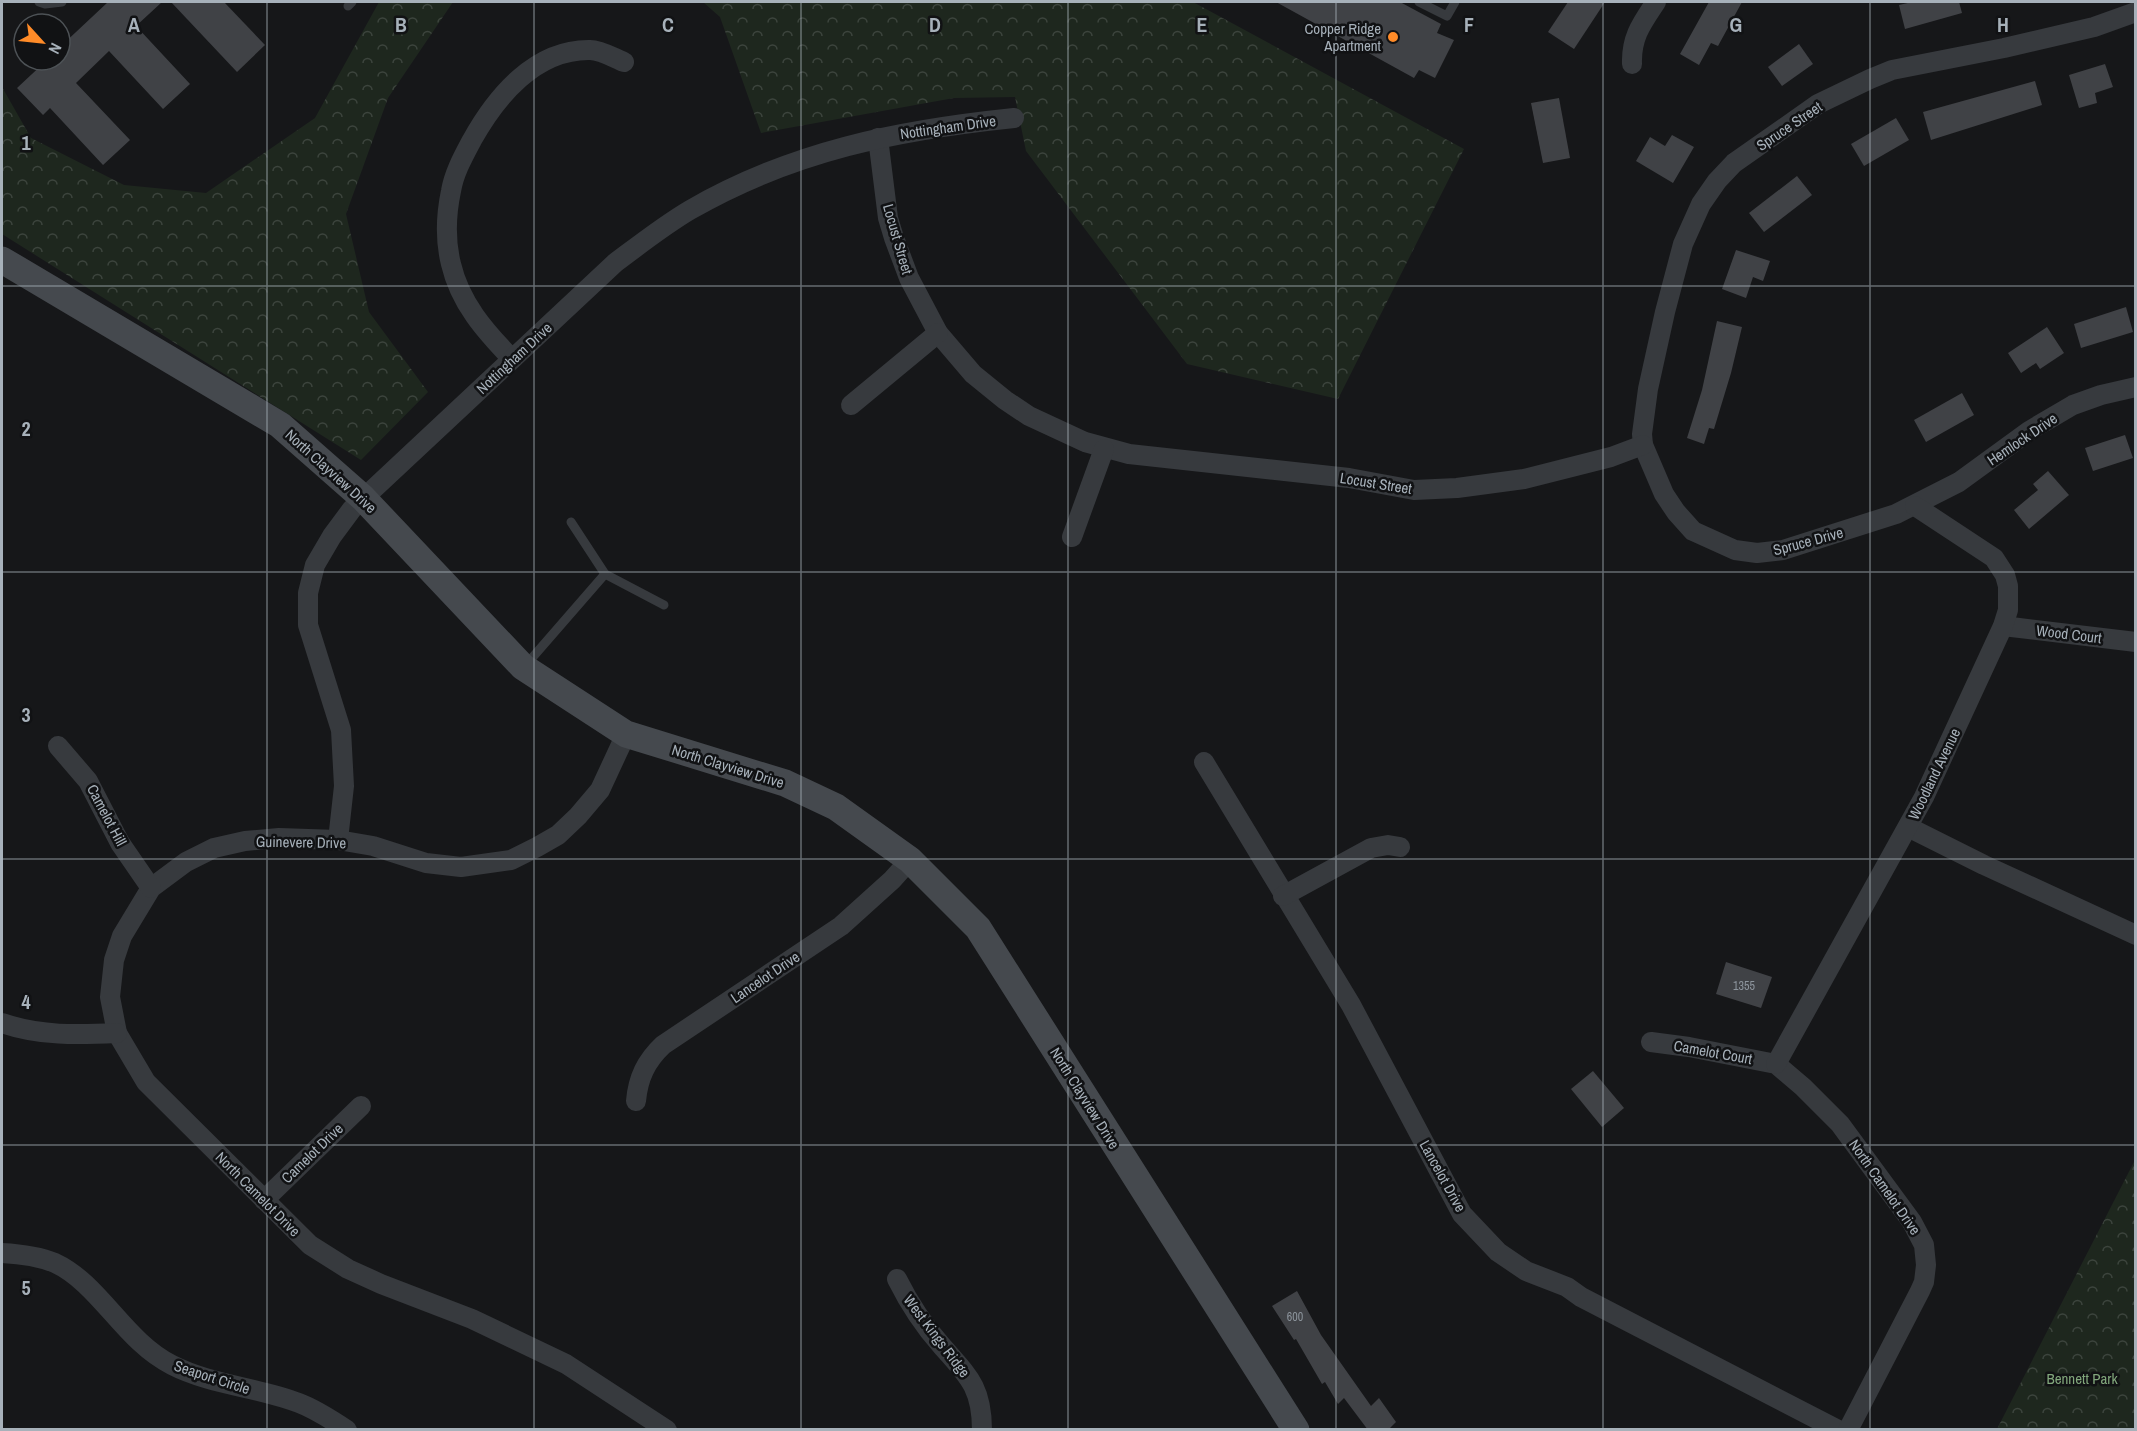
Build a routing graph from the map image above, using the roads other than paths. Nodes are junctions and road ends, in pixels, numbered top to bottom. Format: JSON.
{"nodes":[{"id":1,"x":39,"y":2,"type":"edge"},
{"id":2,"x":62,"y":2,"type":"edge"},
{"id":3,"x":1419,"y":2,"type":"edge"},
{"id":4,"x":1455,"y":2,"type":"edge"},
{"id":5,"x":1656,"y":2,"type":"edge"},
{"id":6,"x":2136,"y":12,"type":"edge"},
{"id":7,"x":624,"y":62,"type":"dead end"},
{"id":8,"x":1632,"y":64,"type":"dead end"},
{"id":9,"x":1014,"y":118,"type":"dead end"},
{"id":10,"x":878,"y":138,"type":"junction"},
{"id":11,"x":2,"y":260,"type":"edge"},
{"id":12,"x":938,"y":333,"type":"junction"},
{"id":13,"x":512,"y":359,"type":"junction"},
{"id":14,"x":2136,"y":387,"type":"edge"},
{"id":15,"x":851,"y":405,"type":"dead end"},
{"id":16,"x":1643,"y":445,"type":"junction"},
{"id":17,"x":1104,"y":449,"type":"junction"},
{"id":18,"x":363,"y":498,"type":"junction"},
{"id":19,"x":1915,"y":506,"type":"junction"},
{"id":20,"x":571,"y":522,"type":"dead end"},
{"id":21,"x":1072,"y":537,"type":"dead end"},
{"id":22,"x":605,"y":574,"type":"junction"},
{"id":23,"x":664,"y":605,"type":"dead end"},
{"id":24,"x":2003,"y":626,"type":"junction"},
{"id":25,"x":2136,"y":642,"type":"edge"},
{"id":26,"x":523,"y":668,"type":"junction"},
{"id":27,"x":626,"y":734,"type":"junction"},
{"id":28,"x":58,"y":746,"type":"dead end"},
{"id":29,"x":1204,"y":762,"type":"dead end"},
{"id":30,"x":1908,"y":827,"type":"junction"},
{"id":31,"x":338,"y":840,"type":"junction"},
{"id":32,"x":1400,"y":846,"type":"dead end"},
{"id":33,"x":910,"y":860,"type":"junction"},
{"id":34,"x":151,"y":888,"type":"junction"},
{"id":35,"x":1283,"y":896,"type":"junction"},
{"id":36,"x":2136,"y":935,"type":"edge"},
{"id":37,"x":2,"y":1023,"type":"edge"},
{"id":38,"x":117,"y":1033,"type":"junction"},
{"id":39,"x":1651,"y":1042,"type":"dead end"},
{"id":40,"x":1776,"y":1064,"type":"junction"},
{"id":41,"x":636,"y":1101,"type":"dead end"},
{"id":42,"x":361,"y":1106,"type":"dead end"},
{"id":43,"x":264,"y":1200,"type":"junction"},
{"id":44,"x":2,"y":1253,"type":"edge"},
{"id":45,"x":897,"y":1279,"type":"dead end"},
{"id":46,"x":347,"y":1430,"type":"edge"},
{"id":47,"x":667,"y":1430,"type":"edge"},
{"id":48,"x":982,"y":1430,"type":"edge"},
{"id":49,"x":1296,"y":1430,"type":"edge"},
{"id":50,"x":1838,"y":1430,"type":"edge"},
{"id":51,"x":1848,"y":1430,"type":"edge"}],
"edges":[{"from":1,"to":2,"type":"lane"},
{"from":3,"to":4,"type":"lane"},
{"from":5,"to":8,"type":"street"},
{"from":6,"to":16,"type":"street","name":"Spruce Street"},
{"from":7,"to":13,"type":"street"},
{"from":9,"to":10,"type":"street","name":"Nottingham Drive"},
{"from":10,"to":12,"type":"street","name":"Locust Street"},
{"from":10,"to":13,"type":"street","name":"Nottingham Drive"},
{"from":11,"to":18,"type":"street","name":"North Clayview Drive"},
{"from":12,"to":15,"type":"street"},
{"from":12,"to":17,"type":"street","name":"Locust Street"},
{"from":13,"to":18,"type":"street","name":"Nottingham Drive"},
{"from":14,"to":19,"type":"street","name":"Hemlock Drive"},
{"from":16,"to":17,"type":"street","name":"Locust Street"},
{"from":16,"to":19,"type":"street","name":"Spruce Drive"},
{"from":17,"to":21,"type":"street"},
{"from":18,"to":26,"type":"street","name":"North Clayview Drive"},
{"from":18,"to":31,"type":"street","name":"Nottingham Drive"},
{"from":19,"to":24,"type":"street","name":"Woodland Avenue"},
{"from":20,"to":22,"type":"lane"},
{"from":22,"to":23,"type":"lane"},
{"from":22,"to":26,"type":"lane"},
{"from":24,"to":25,"type":"street","name":"Wood Court"},
{"from":24,"to":30,"type":"street","name":"Woodland Avenue"},
{"from":26,"to":27,"type":"street","name":"North Clayview Drive"},
{"from":27,"to":31,"type":"street","name":"Guinevere Drive"},
{"from":27,"to":33,"type":"street","name":"North Clayview Drive"},
{"from":28,"to":34,"type":"street","name":"Camelot Hill"},
{"from":29,"to":35,"type":"street","name":"Lancelot Drive"},
{"from":30,"to":36,"type":"street"},
{"from":30,"to":40,"type":"street","name":"Woodland Avenue"},
{"from":31,"to":34,"type":"street","name":"Guinevere Drive"},
{"from":32,"to":35,"type":"street"},
{"from":33,"to":41,"type":"street","name":"Lancelot Drive"},
{"from":33,"to":49,"type":"street","name":"North Clayview Drive"},
{"from":34,"to":38,"type":"street","name":"Guinevere Drive"},
{"from":35,"to":50,"type":"street","name":"Lancelot Drive"},
{"from":37,"to":38,"type":"street"},
{"from":38,"to":43,"type":"street","name":"North Camelot Drive"},
{"from":39,"to":40,"type":"street","name":"Camelot Court"},
{"from":40,"to":51,"type":"street","name":"North Camelot Drive"},
{"from":42,"to":43,"type":"street","name":"Camelot Drive"},
{"from":43,"to":47,"type":"street","name":"North Camelot Drive"},
{"from":44,"to":46,"type":"street","name":"Seaport Circle"},
{"from":45,"to":48,"type":"street","name":"West Kings Ridge"}]}
